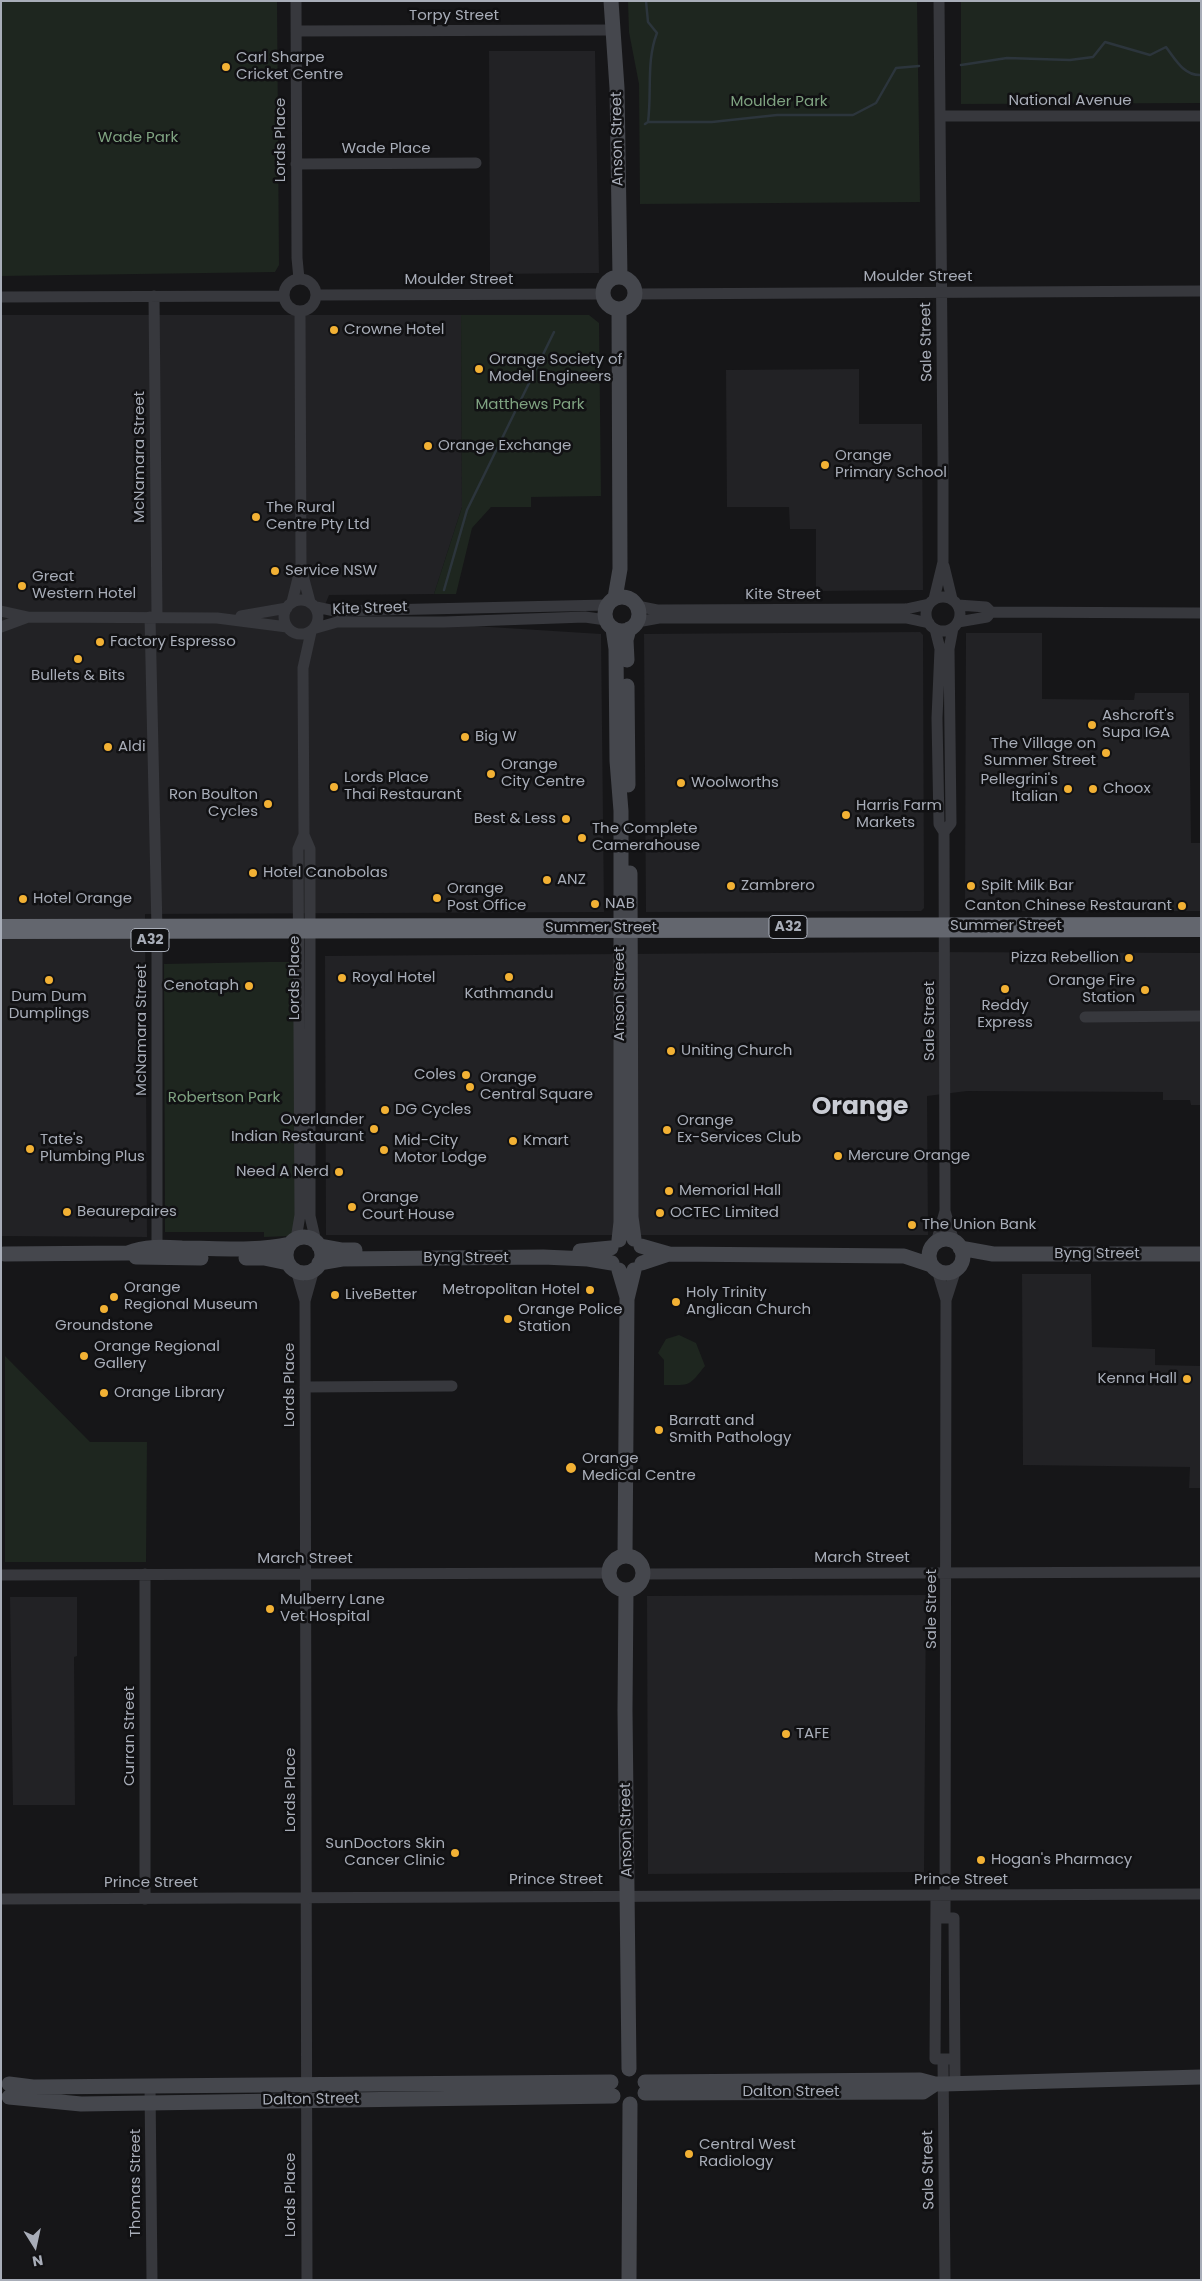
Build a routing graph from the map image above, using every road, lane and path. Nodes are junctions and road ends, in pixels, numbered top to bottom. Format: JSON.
{"nodes":[{"id":1,"x":296,"y":1,"type":"edge"},
{"id":2,"x":611,"y":1,"type":"edge"},
{"id":3,"x":939,"y":1,"type":"edge"},
{"id":4,"x":612,"y":30,"type":"junction"},
{"id":5,"x":296,"y":31,"type":"junction"},
{"id":6,"x":940,"y":116,"type":"junction"},
{"id":7,"x":1201,"y":116,"type":"edge"},
{"id":8,"x":476,"y":163,"type":"dead end"},
{"id":9,"x":296,"y":164,"type":"junction"},
{"id":10,"x":620,"y":277,"type":"junction"},
{"id":11,"x":299,"y":279,"type":"junction"},
{"id":12,"x":1201,"y":291,"type":"edge"},
{"id":13,"x":942,"y":292,"type":"junction"},
{"id":14,"x":603,"y":294,"type":"junction"},
{"id":15,"x":636,"y":294,"type":"junction"},
{"id":16,"x":316,"y":295,"type":"junction"},
{"id":17,"x":154,"y":296,"type":"junction"},
{"id":18,"x":283,"y":296,"type":"junction"},
{"id":19,"x":1,"y":297,"type":"edge"},
{"id":20,"x":619,"y":310,"type":"junction"},
{"id":21,"x":300,"y":312,"type":"junction"},
{"id":22,"x":943,"y":562,"type":"junction"},
{"id":23,"x":301,"y":566,"type":"junction"},
{"id":24,"x":932,"y":602,"type":"junction"},
{"id":25,"x":955,"y":602,"type":"junction"},
{"id":26,"x":290,"y":605,"type":"junction"},
{"id":27,"x":313,"y":605,"type":"junction"},
{"id":28,"x":618,"y":609,"type":"junction"},
{"id":29,"x":1,"y":611,"type":"edge"},
{"id":30,"x":991,"y":612,"type":"junction"},
{"id":31,"x":1201,"y":613,"type":"edge"},
{"id":32,"x":28,"y":617,"type":"junction"},
{"id":33,"x":154,"y":617,"type":"junction"},
{"id":34,"x":217,"y":618,"type":"junction"},
{"id":35,"x":956,"y":625,"type":"junction"},
{"id":36,"x":633,"y":626,"type":"junction"},
{"id":37,"x":932,"y":626,"type":"junction"},
{"id":38,"x":1,"y":627,"type":"edge"},
{"id":39,"x":290,"y":630,"type":"junction"},
{"id":40,"x":313,"y":630,"type":"junction"},
{"id":41,"x":303,"y":668,"type":"junction"},
{"id":42,"x":944,"y":832,"type":"junction"},
{"id":43,"x":1201,"y":927,"type":"edge"},
{"id":44,"x":1,"y":929,"type":"edge"},
{"id":45,"x":945,"y":931,"type":"junction"},
{"id":46,"x":625,"y":933,"type":"junction"},
{"id":47,"x":157,"y":935,"type":"junction"},
{"id":48,"x":304,"y":935,"type":"junction"},
{"id":49,"x":1201,"y":937,"type":"edge"},
{"id":50,"x":1,"y":940,"type":"edge"},
{"id":51,"x":1201,"y":1016,"type":"edge"},
{"id":52,"x":1085,"y":1017,"type":"dead end"},
{"id":53,"x":945,"y":1211,"type":"junction"},
{"id":54,"x":293,"y":1242,"type":"junction"},
{"id":55,"x":318,"y":1244,"type":"junction"},
{"id":56,"x":152,"y":1253,"type":"junction"},
{"id":57,"x":2,"y":1254,"type":"edge"},
{"id":58,"x":1201,"y":1254,"type":"edge"},
{"id":59,"x":627,"y":1255,"type":"junction"},
{"id":60,"x":958,"y":1255,"type":"junction"},
{"id":61,"x":934,"y":1257,"type":"junction"},
{"id":62,"x":317,"y":1266,"type":"junction"},
{"id":63,"x":292,"y":1267,"type":"junction"},
{"id":64,"x":946,"y":1300,"type":"junction"},
{"id":65,"x":305,"y":1301,"type":"junction"},
{"id":66,"x":452,"y":1386,"type":"dead end"},
{"id":67,"x":305,"y":1387,"type":"junction"},
{"id":68,"x":626,"y":1556,"type":"junction"},
{"id":69,"x":1201,"y":1572,"type":"edge"},
{"id":70,"x":947,"y":1573,"type":"junction"},
{"id":71,"x":145,"y":1574,"type":"junction"},
{"id":72,"x":305,"y":1574,"type":"junction"},
{"id":73,"x":609,"y":1574,"type":"junction"},
{"id":74,"x":643,"y":1574,"type":"junction"},
{"id":75,"x":1,"y":1575,"type":"edge"},
{"id":76,"x":626,"y":1590,"type":"junction"},
{"id":77,"x":1201,"y":1894,"type":"edge"},
{"id":78,"x":627,"y":1895,"type":"junction"},
{"id":79,"x":941,"y":1895,"type":"junction"},
{"id":80,"x":145,"y":1898,"type":"junction"},
{"id":81,"x":306,"y":1898,"type":"junction"},
{"id":82,"x":1,"y":1899,"type":"edge"},
{"id":83,"x":941,"y":1918,"type":"junction"},
{"id":84,"x":949,"y":2059,"type":"junction"},
{"id":85,"x":629,"y":2069,"type":"junction"},
{"id":86,"x":1201,"y":2077,"type":"edge"},
{"id":87,"x":944,"y":2084,"type":"junction"},
{"id":88,"x":150,"y":2086,"type":"junction"},
{"id":89,"x":645,"y":2087,"type":"junction"},
{"id":90,"x":612,"y":2089,"type":"junction"},
{"id":91,"x":5,"y":2090,"type":"edge"},
{"id":92,"x":306,"y":2092,"type":"junction"},
{"id":93,"x":151,"y":2103,"type":"junction"},
{"id":94,"x":630,"y":2104,"type":"junction"},
{"id":95,"x":152,"y":2280,"type":"edge"},
{"id":96,"x":306,"y":2280,"type":"edge"},
{"id":97,"x":629,"y":2280,"type":"edge"},
{"id":98,"x":945,"y":2280,"type":"edge"}],
"edges":[{"from":1,"to":5,"type":"street","name":"Lords Place"},
{"from":2,"to":4,"type":"street","name":"Anson Street"},
{"from":3,"to":6,"type":"street","name":"Sale Street"},
{"from":4,"to":5,"type":"street","name":"Torpy Street"},
{"from":4,"to":10,"type":"street","name":"Anson Street"},
{"from":5,"to":9,"type":"street","name":"Lords Place"},
{"from":6,"to":7,"type":"street","name":"National Avenue"},
{"from":6,"to":13,"type":"street","name":"Sale Street"},
{"from":8,"to":9,"type":"street","name":"Wade Place"},
{"from":9,"to":11,"type":"street","name":"Lords Place"},
{"from":10,"to":14,"type":"street"},
{"from":10,"to":15,"type":"street"},
{"from":11,"to":16,"type":"street"},
{"from":11,"to":18,"type":"street"},
{"from":12,"to":13,"type":"street","name":"Moulder Street"},
{"from":13,"to":15,"type":"street","name":"Moulder Street"},
{"from":13,"to":22,"type":"street","name":"Sale Street"},
{"from":14,"to":16,"type":"street","name":"Moulder Street"},
{"from":14,"to":20,"type":"street"},
{"from":15,"to":20,"type":"street"},
{"from":16,"to":21,"type":"street"},
{"from":17,"to":18,"type":"street"},
{"from":17,"to":19,"type":"street"},
{"from":17,"to":33,"type":"street","name":"McNamara Street"},
{"from":18,"to":21,"type":"street"},
{"from":20,"to":28,"type":"street","name":"Anson Street"},
{"from":21,"to":23,"type":"street"},
{"from":22,"to":24,"type":"street","name":"Sale Street"},
{"from":22,"to":25,"type":"street","name":"Sale Street"},
{"from":23,"to":26,"type":"street"},
{"from":23,"to":27,"type":"street"},
{"from":24,"to":25,"type":"street"},
{"from":24,"to":28,"type":"street","name":"Kite Street"},
{"from":24,"to":37,"type":"street"},
{"from":25,"to":30,"type":"street"},
{"from":25,"to":35,"type":"street"},
{"from":26,"to":27,"type":"street"},
{"from":26,"to":34,"type":"street"},
{"from":26,"to":39,"type":"street"},
{"from":27,"to":28,"type":"street","name":"Kite Street"},
{"from":27,"to":40,"type":"street"},
{"from":28,"to":36,"type":"street","name":"Anson Street"},
{"from":28,"to":36,"type":"street"},
{"from":28,"to":40,"type":"street","name":"Kite Street"},
{"from":28,"to":46,"type":"street","name":"Anson Street"},
{"from":29,"to":32,"type":"street"},
{"from":30,"to":31,"type":"street"},
{"from":30,"to":35,"type":"street"},
{"from":32,"to":33,"type":"street"},
{"from":32,"to":38,"type":"street"},
{"from":33,"to":34,"type":"street"},
{"from":33,"to":47,"type":"street","name":"McNamara Street"},
{"from":34,"to":39,"type":"street"},
{"from":35,"to":37,"type":"street"},
{"from":35,"to":42,"type":"street","name":"Sale Street"},
{"from":36,"to":37,"type":"street","name":"Kite Street"},
{"from":36,"to":46,"type":"street","name":"Anson Street"},
{"from":37,"to":42,"type":"street","name":"Sale Street"},
{"from":39,"to":40,"type":"street"},
{"from":39,"to":41,"type":"street","name":"Lords Place"},
{"from":40,"to":41,"type":"street","name":"Lords Place"},
{"from":41,"to":48,"type":"street","name":"Lords Place"},
{"from":42,"to":45,"type":"street","name":"Sale Street"},
{"from":43,"to":45,"type":"highway","name":"Summer Street","number":"A32"},
{"from":44,"to":47,"type":"highway","name":"Summer Street","number":"A32"},
{"from":45,"to":46,"type":"highway","name":"Summer Street","number":"A32"},
{"from":45,"to":49,"type":"highway","name":"Summer Street","number":"A32"},
{"from":45,"to":53,"type":"street","name":"Sale Street"},
{"from":46,"to":48,"type":"highway","name":"Summer Street","number":"A32"},
{"from":46,"to":59,"type":"street","name":"Anson Street"},
{"from":47,"to":48,"type":"highway","name":"Summer Street","number":"A32"},
{"from":47,"to":50,"type":"highway","name":"Summer Street","number":"A32"},
{"from":47,"to":56,"type":"street","name":"McNamara Street"},
{"from":48,"to":54,"type":"street","name":"Lords Place"},
{"from":48,"to":55,"type":"street","name":"Lords Place"},
{"from":51,"to":52,"type":"street"},
{"from":53,"to":60,"type":"street","name":"Sale Street"},
{"from":53,"to":61,"type":"street","name":"Sale Street"},
{"from":54,"to":55,"type":"street"},
{"from":54,"to":56,"type":"street"},
{"from":54,"to":63,"type":"street"},
{"from":55,"to":59,"type":"street","name":"Byng Street"},
{"from":55,"to":62,"type":"street"},
{"from":56,"to":57,"type":"street"},
{"from":56,"to":63,"type":"street"},
{"from":58,"to":60,"type":"street","name":"Byng Street"},
{"from":59,"to":61,"type":"street","name":"Byng Street"},
{"from":59,"to":62,"type":"street","name":"Byng Street"},
{"from":59,"to":68,"type":"street","name":"Anson Street"},
{"from":60,"to":61,"type":"street"},
{"from":60,"to":61,"type":"street"},
{"from":60,"to":64,"type":"street","name":"Sale Street"},
{"from":61,"to":64,"type":"street","name":"Sale Street"},
{"from":62,"to":63,"type":"street"},
{"from":62,"to":65,"type":"street","name":"Lords Place"},
{"from":63,"to":65,"type":"street","name":"Lords Place"},
{"from":64,"to":70,"type":"street","name":"Sale Street"},
{"from":65,"to":67,"type":"street","name":"Lords Place"},
{"from":66,"to":67,"type":"street"},
{"from":67,"to":72,"type":"street","name":"Lords Place"},
{"from":68,"to":73,"type":"street"},
{"from":68,"to":74,"type":"street"},
{"from":69,"to":70,"type":"street","name":"March Street"},
{"from":70,"to":74,"type":"street","name":"March Street"},
{"from":70,"to":79,"type":"street","name":"Sale Street"},
{"from":71,"to":72,"type":"street","name":"March Street"},
{"from":71,"to":75,"type":"street","name":"March Street"},
{"from":71,"to":80,"type":"street","name":"Curran Street"},
{"from":72,"to":73,"type":"street","name":"March Street"},
{"from":72,"to":81,"type":"street","name":"Lords Place"},
{"from":73,"to":76,"type":"street"},
{"from":74,"to":76,"type":"street"},
{"from":76,"to":78,"type":"street","name":"Anson Street"},
{"from":77,"to":79,"type":"street","name":"Prince Street"},
{"from":78,"to":79,"type":"street","name":"Prince Street"},
{"from":78,"to":81,"type":"street","name":"Prince Street"},
{"from":78,"to":85,"type":"street","name":"Anson Street"},
{"from":79,"to":83,"type":"street","name":"Sale Street"},
{"from":80,"to":81,"type":"street","name":"Prince Street"},
{"from":80,"to":82,"type":"street","name":"Prince Street"},
{"from":81,"to":92,"type":"street","name":"Lords Place"},
{"from":83,"to":84,"type":"street","name":"Sale Street"},
{"from":83,"to":84,"type":"street","name":"Sale Street"},
{"from":84,"to":87,"type":"street","name":"Sale Street"},
{"from":85,"to":89,"type":"street"},
{"from":85,"to":90,"type":"street"},
{"from":86,"to":87,"type":"street","name":"Dalton Street"},
{"from":87,"to":89,"type":"street","name":"Dalton Street"},
{"from":87,"to":98,"type":"street","name":"Sale Street"},
{"from":88,"to":91,"type":"street","name":"Dalton Street"},
{"from":88,"to":92,"type":"street","name":"Dalton Street"},
{"from":88,"to":93,"type":"street","name":"Thomas Street"},
{"from":89,"to":94,"type":"street"},
{"from":90,"to":92,"type":"street","name":"Dalton Street"},
{"from":90,"to":94,"type":"street"},
{"from":91,"to":93,"type":"street","name":"Dalton Street"},
{"from":92,"to":93,"type":"street","name":"Dalton Street"},
{"from":92,"to":96,"type":"street","name":"Lords Place"},
{"from":93,"to":95,"type":"street","name":"Thomas Street"},
{"from":94,"to":97,"type":"street"}]}
